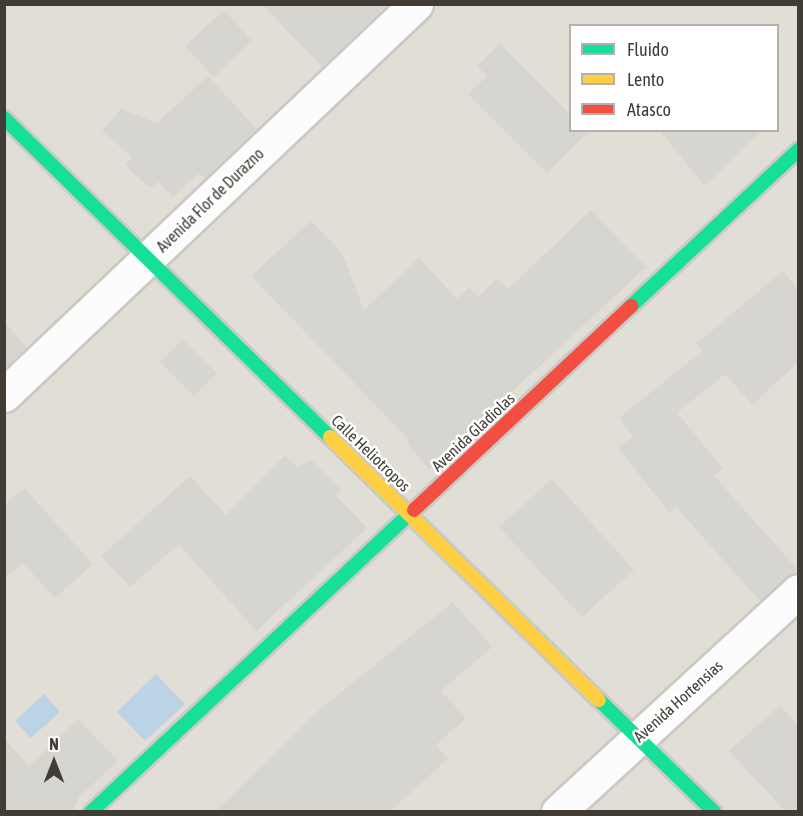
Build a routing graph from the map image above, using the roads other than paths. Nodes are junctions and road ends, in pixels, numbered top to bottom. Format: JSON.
{"nodes":[{"id":1,"x":416,"y":4,"type":"edge"},
{"id":2,"x":4,"y":118,"type":"edge"},
{"id":3,"x":798,"y":150,"type":"edge"},
{"id":4,"x":149,"y":258,"type":"junction"},
{"id":5,"x":4,"y":395,"type":"edge"},
{"id":6,"x":410,"y":514,"type":"junction"},
{"id":7,"x":798,"y":591,"type":"edge"},
{"id":8,"x":638,"y":737,"type":"junction"},
{"id":9,"x":91,"y":812,"type":"edge"},
{"id":10,"x":558,"y":812,"type":"edge"},
{"id":11,"x":714,"y":812,"type":"edge"}],
"edges":[{"from":1,"to":4,"type":"street","name":"Avenida Flor de Durazno"},
{"from":2,"to":4,"type":"street","name":"Calle Heliotropos"},
{"from":3,"to":6,"type":"street","name":"Avenida Gladiolas"},
{"from":4,"to":5,"type":"street","name":"Avenida Flor de Durazno"},
{"from":4,"to":6,"type":"street","name":"Calle Heliotropos"},
{"from":6,"to":8,"type":"street","name":"Calle Heliotropos"},
{"from":6,"to":9,"type":"street","name":"Avenida Gladiolas"},
{"from":7,"to":8,"type":"street","name":"Avenida Hortensias"},
{"from":8,"to":10,"type":"street","name":"Avenida Hortensias"},
{"from":8,"to":11,"type":"street","name":"Calle Heliotropos"}]}
